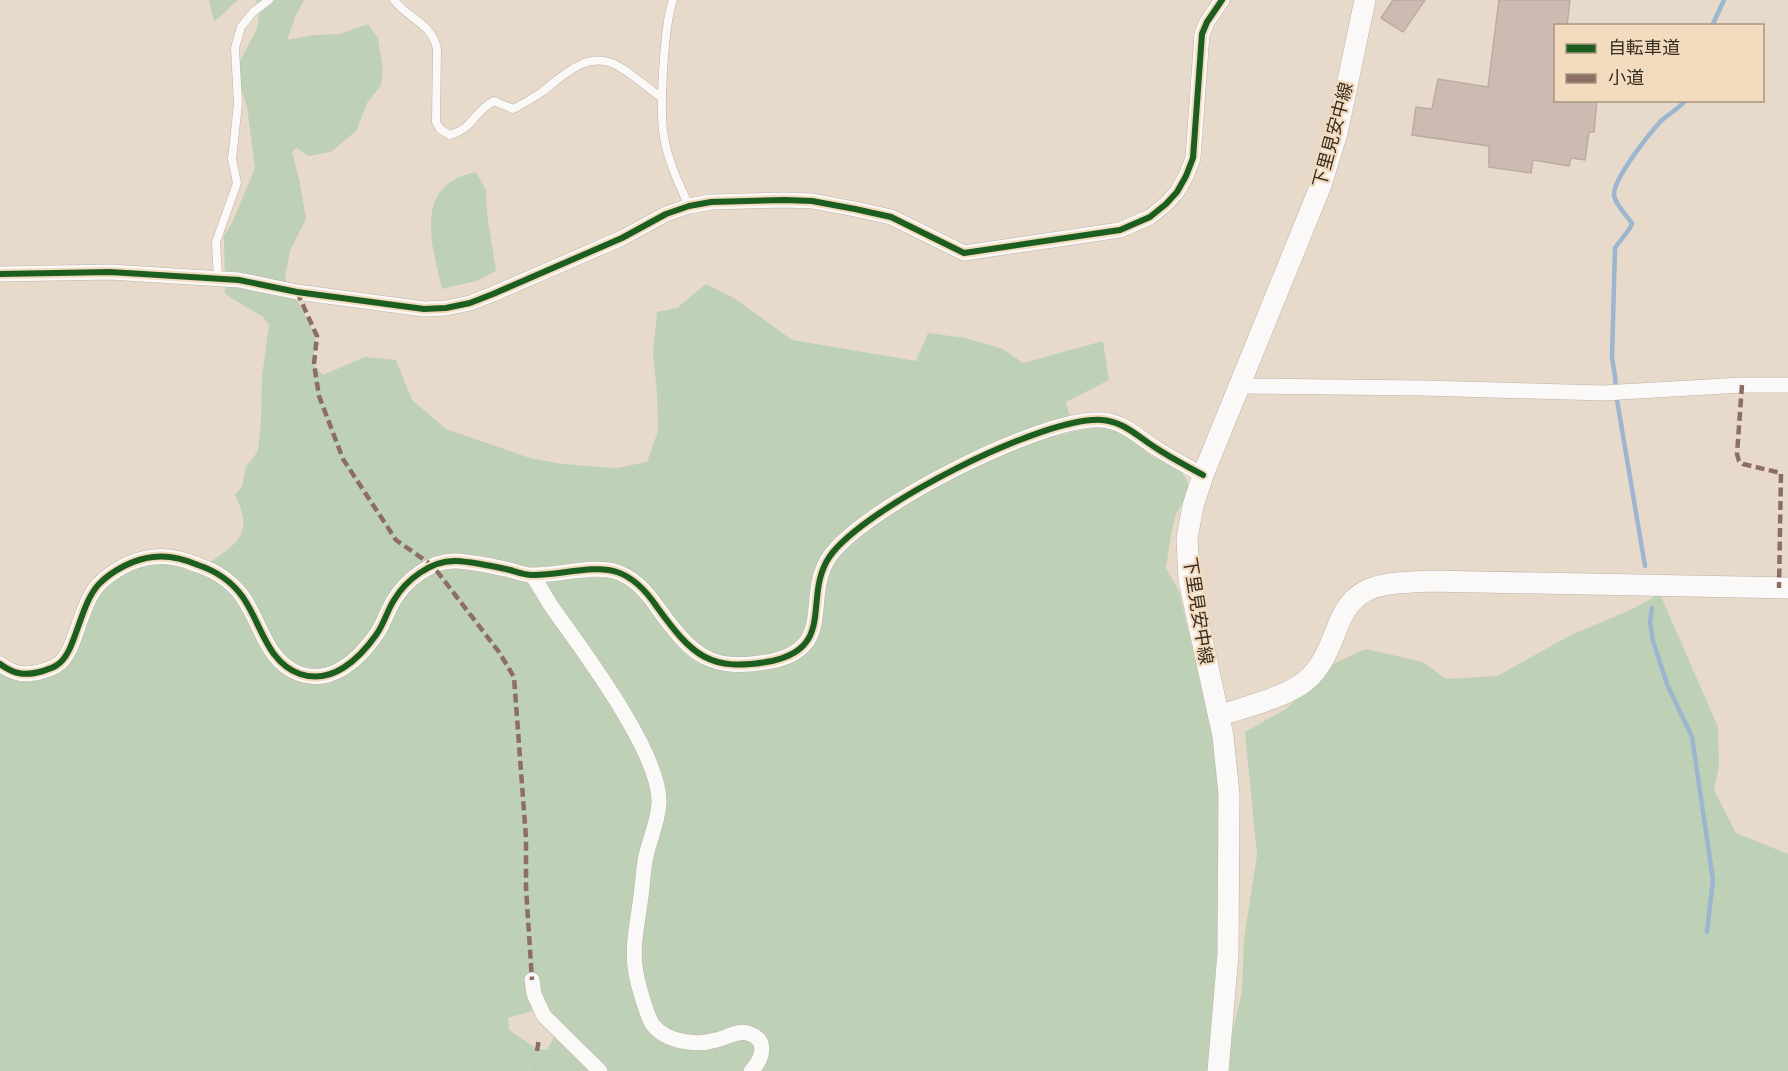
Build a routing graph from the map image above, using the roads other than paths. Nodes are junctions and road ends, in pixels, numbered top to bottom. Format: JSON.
{"nodes":[{"id":1,"x":269,"y":0,"type":"edge"},
{"id":2,"x":394,"y":0,"type":"edge"},
{"id":3,"x":673,"y":0,"type":"edge"},
{"id":4,"x":1222,"y":0,"type":"edge"},
{"id":5,"x":1365,"y":0,"type":"edge"},
{"id":6,"x":662,"y":98,"type":"junction"},
{"id":7,"x":688,"y":206,"type":"junction"},
{"id":8,"x":0,"y":274,"type":"edge"},
{"id":9,"x":218,"y":279,"type":"junction"},
{"id":10,"x":1788,"y":385,"type":"edge"},
{"id":11,"x":1239,"y":386,"type":"junction"},
{"id":12,"x":1203,"y":475,"type":"junction"},
{"id":13,"x":532,"y":575,"type":"junction"},
{"id":14,"x":1788,"y":588,"type":"edge"},
{"id":15,"x":0,"y":664,"type":"edge"},
{"id":16,"x":1219,"y":716,"type":"junction"},
{"id":17,"x":531,"y":980,"type":"dead end"},
{"id":18,"x":600,"y":1071,"type":"edge"},
{"id":19,"x":751,"y":1071,"type":"edge"},
{"id":20,"x":1218,"y":1071,"type":"edge"}],
"edges":[{"from":1,"to":9,"type":"lane"},
{"from":2,"to":6,"type":"lane"},
{"from":3,"to":6,"type":"lane"},
{"from":4,"to":7,"type":"street"},
{"from":5,"to":11,"type":"main road","name":"下里見安中線"},
{"from":6,"to":7,"type":"lane"},
{"from":7,"to":9,"type":"street"},
{"from":8,"to":9,"type":"street"},
{"from":10,"to":11,"type":"street"},
{"from":11,"to":12,"type":"main road","name":"下里見安中線"},
{"from":12,"to":13,"type":"street"},
{"from":12,"to":16,"type":"main road","name":"下里見安中線"},
{"from":13,"to":15,"type":"street"},
{"from":13,"to":19,"type":"street"},
{"from":14,"to":16,"type":"main road"},
{"from":16,"to":20,"type":"main road","name":"下里見安中線"},
{"from":17,"to":18,"type":"street"}]}
